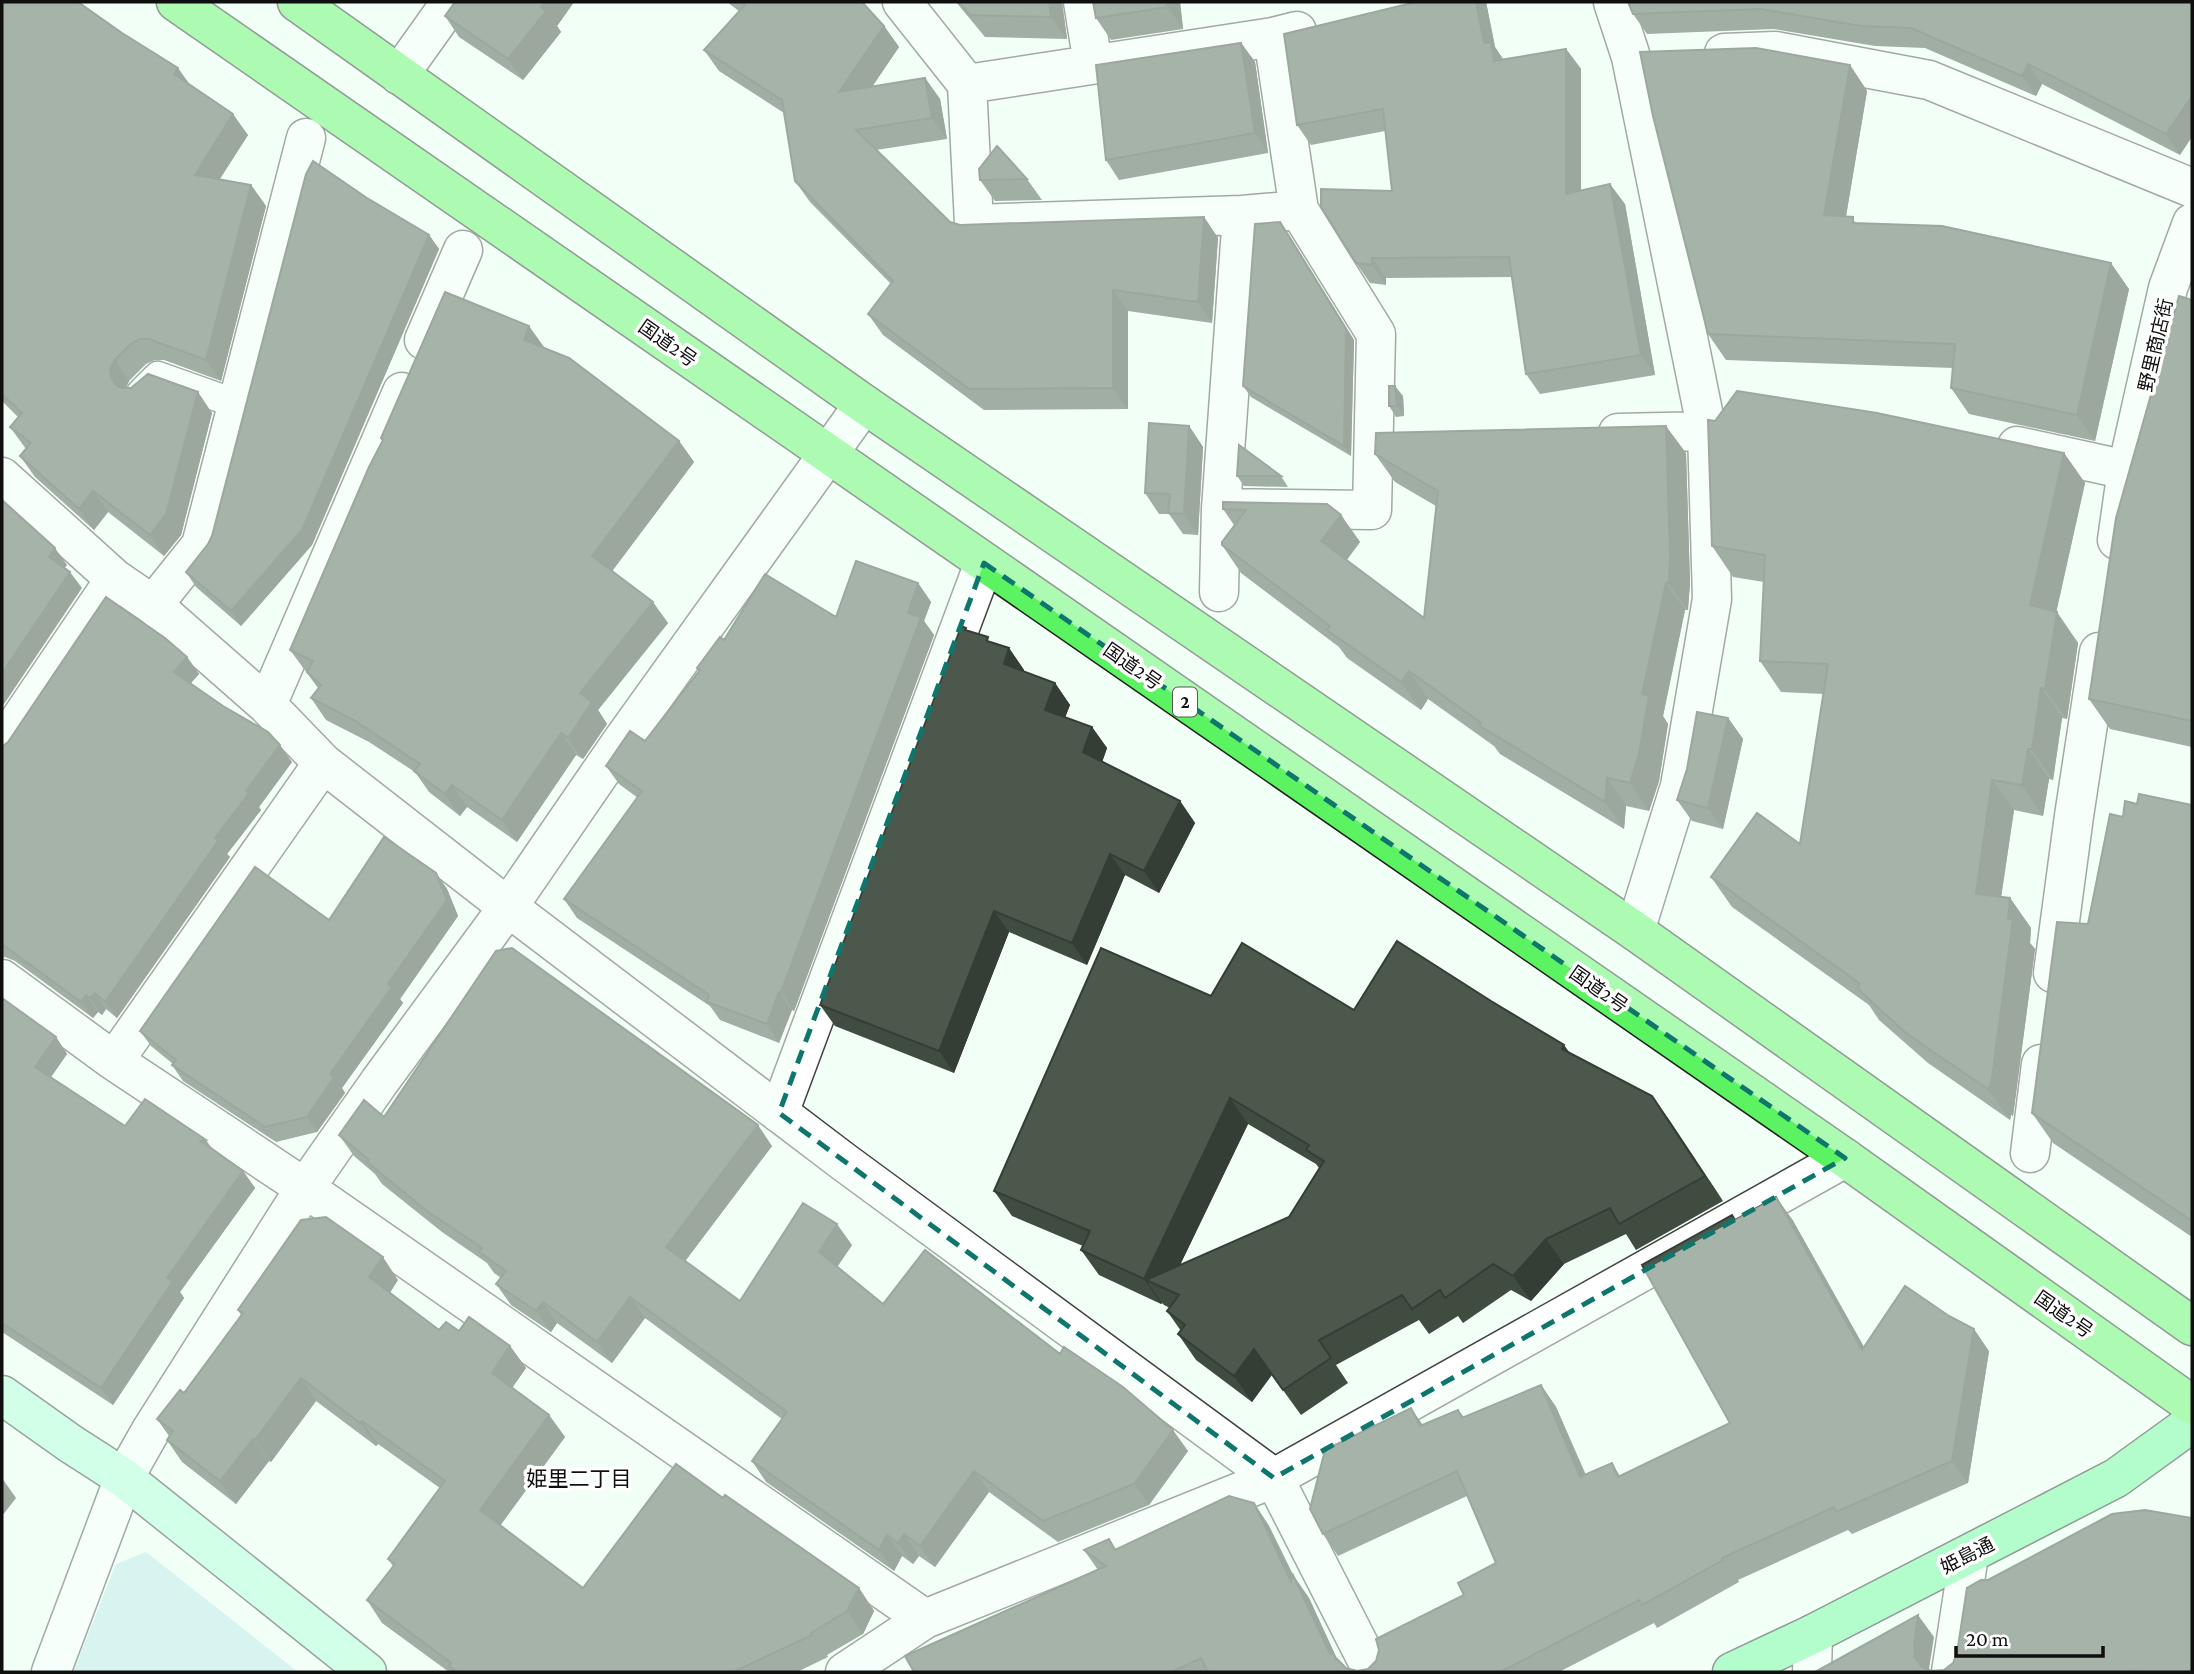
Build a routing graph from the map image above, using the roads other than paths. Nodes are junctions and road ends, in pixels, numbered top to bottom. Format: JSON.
{"nodes":[{"id":1,"x":176,"y":2,"type":"edge"},
{"id":2,"x":297,"y":2,"type":"edge"},
{"id":3,"x":451,"y":2,"type":"edge"},
{"id":4,"x":902,"y":2,"type":"edge"},
{"id":5,"x":1083,"y":2,"type":"edge"},
{"id":6,"x":1613,"y":2,"type":"edge"},
{"id":7,"x":1328,"y":24,"type":"edge"},
{"id":8,"x":1273,"y":37,"type":"junction"},
{"id":9,"x":1631,"y":57,"type":"junction"},
{"id":10,"x":1093,"y":64,"type":"junction"},
{"id":11,"x":399,"y":75,"type":"junction"},
{"id":12,"x":967,"y":85,"type":"junction"},
{"id":13,"x":306,"y":138,"type":"dead end"},
{"id":14,"x":2192,"y":188,"type":"edge"},
{"id":15,"x":1299,"y":210,"type":"junction"},
{"id":16,"x":1242,"y":215,"type":"junction"},
{"id":17,"x":2192,"y":223,"type":"edge"},
{"id":18,"x":463,"y":250,"type":"dead end"},
{"id":19,"x":2180,"y":292,"type":"edge"},
{"id":20,"x":1699,"y":390,"type":"junction"},
{"id":21,"x":141,"y":393,"type":"edge"},
{"id":22,"x":1740,"y":396,"type":"edge"},
{"id":23,"x":237,"y":404,"type":"junction"},
{"id":24,"x":864,"y":404,"type":"junction"},
{"id":25,"x":1707,"y":430,"type":"junction"},
{"id":26,"x":1582,"y":434,"type":"edge"},
{"id":27,"x":1982,"y":439,"type":"edge"},
{"id":28,"x":828,"y":455,"type":"junction"},
{"id":29,"x":2127,"y":470,"type":"junction"},
{"id":30,"x":2,"y":477,"type":"edge"},
{"id":31,"x":1221,"y":508,"type":"junction"},
{"id":32,"x":984,"y":563,"type":"junction"},
{"id":33,"x":2111,"y":577,"type":"edge"},
{"id":34,"x":115,"y":579,"type":"junction"},
{"id":35,"x":1219,"y":592,"type":"dead end"},
{"id":36,"x":153,"y":605,"type":"junction"},
{"id":37,"x":2105,"y":617,"type":"edge"},
{"id":38,"x":267,"y":705,"type":"junction"},
{"id":39,"x":2,"y":746,"type":"edge"},
{"id":40,"x":323,"y":763,"type":"junction"},
{"id":41,"x":508,"y":907,"type":"junction"},
{"id":42,"x":1635,"y":932,"type":"junction"},
{"id":43,"x":2,"y":979,"type":"edge"},
{"id":44,"x":114,"y":1061,"type":"junction"},
{"id":45,"x":779,"y":1113,"type":"junction"},
{"id":46,"x":2030,"y":1153,"type":"dead end"},
{"id":47,"x":1845,"y":1158,"type":"junction"},
{"id":48,"x":305,"y":1188,"type":"junction"},
{"id":49,"x":2192,"y":1326,"type":"edge"},
{"id":50,"x":2,"y":1395,"type":"edge"},
{"id":51,"x":2192,"y":1405,"type":"edge"},
{"id":52,"x":2192,"y":1423,"type":"edge"},
{"id":53,"x":124,"y":1478,"type":"junction"},
{"id":54,"x":1274,"y":1478,"type":"junction"},
{"id":55,"x":1969,"y":1555,"type":"junction"},
{"id":56,"x":925,"y":1619,"type":"junction"},
{"id":57,"x":1814,"y":1634,"type":"junction"},
{"id":58,"x":51,"y":1672,"type":"edge"},
{"id":59,"x":367,"y":1672,"type":"edge"},
{"id":60,"x":845,"y":1672,"type":"edge"},
{"id":61,"x":1373,"y":1672,"type":"edge"},
{"id":62,"x":1732,"y":1672,"type":"edge"},
{"id":63,"x":1812,"y":1672,"type":"edge"},
{"id":64,"x":1951,"y":1672,"type":"edge"}],
"edges":[{"from":1,"to":28,"type":"highway","name":"国道2号","number":"2"},
{"from":2,"to":11,"type":"highway"},
{"from":3,"to":11,"type":"street"},
{"from":4,"to":12,"type":"street"},
{"from":5,"to":10,"type":"street"},
{"from":6,"to":9,"type":"street"},
{"from":7,"to":8,"type":"street"},
{"from":8,"to":10,"type":"street"},
{"from":8,"to":15,"type":"street"},
{"from":9,"to":14,"type":"street"},
{"from":9,"to":20,"type":"street"},
{"from":10,"to":12,"type":"street"},
{"from":11,"to":24,"type":"highway"},
{"from":12,"to":16,"type":"street"},
{"from":13,"to":23,"type":"street"},
{"from":15,"to":16,"type":"street"},
{"from":15,"to":31,"type":"street"},
{"from":16,"to":31,"type":"street"},
{"from":17,"to":19,"type":"street","name":"野里商店街"},
{"from":18,"to":38,"type":"street"},
{"from":19,"to":29,"type":"street","name":"野里商店街"},
{"from":20,"to":22,"type":"street"},
{"from":20,"to":25,"type":"street"},
{"from":21,"to":23,"type":"lane"},
{"from":23,"to":36,"type":"street"},
{"from":24,"to":28,"type":"street"},
{"from":24,"to":42,"type":"highway"},
{"from":25,"to":26,"type":"street"},
{"from":25,"to":42,"type":"street"},
{"from":27,"to":29,"type":"street"},
{"from":28,"to":32,"type":"highway","name":"国道2号","number":"2"},
{"from":28,"to":41,"type":"street"},
{"from":29,"to":33,"type":"street","name":"野里商店街"},
{"from":30,"to":34,"type":"street"},
{"from":31,"to":35,"type":"street"},
{"from":32,"to":45,"type":"street"},
{"from":32,"to":47,"type":"highway","name":"国道2号","number":"2"},
{"from":34,"to":36,"type":"street"},
{"from":34,"to":39,"type":"street"},
{"from":36,"to":38,"type":"street"},
{"from":37,"to":46,"type":"street"},
{"from":38,"to":40,"type":"street"},
{"from":40,"to":41,"type":"street"},
{"from":40,"to":44,"type":"street"},
{"from":41,"to":45,"type":"street"},
{"from":41,"to":48,"type":"street"},
{"from":42,"to":49,"type":"highway"},
{"from":43,"to":44,"type":"street"},
{"from":44,"to":48,"type":"street"},
{"from":45,"to":54,"type":"street"},
{"from":47,"to":51,"type":"highway","name":"国道2号","number":"2"},
{"from":47,"to":54,"type":"street"},
{"from":48,"to":53,"type":"street"},
{"from":48,"to":56,"type":"street"},
{"from":50,"to":53,"type":"street"},
{"from":52,"to":55,"type":"main road","name":"姫島通"},
{"from":53,"to":58,"type":"street"},
{"from":53,"to":59,"type":"street"},
{"from":54,"to":56,"type":"street"},
{"from":54,"to":61,"type":"street"},
{"from":55,"to":57,"type":"main road","name":"姫島通"},
{"from":55,"to":64,"type":"street"},
{"from":56,"to":60,"type":"street"},
{"from":57,"to":62,"type":"main road","name":"姫島通"},
{"from":57,"to":63,"type":"street"}]}
